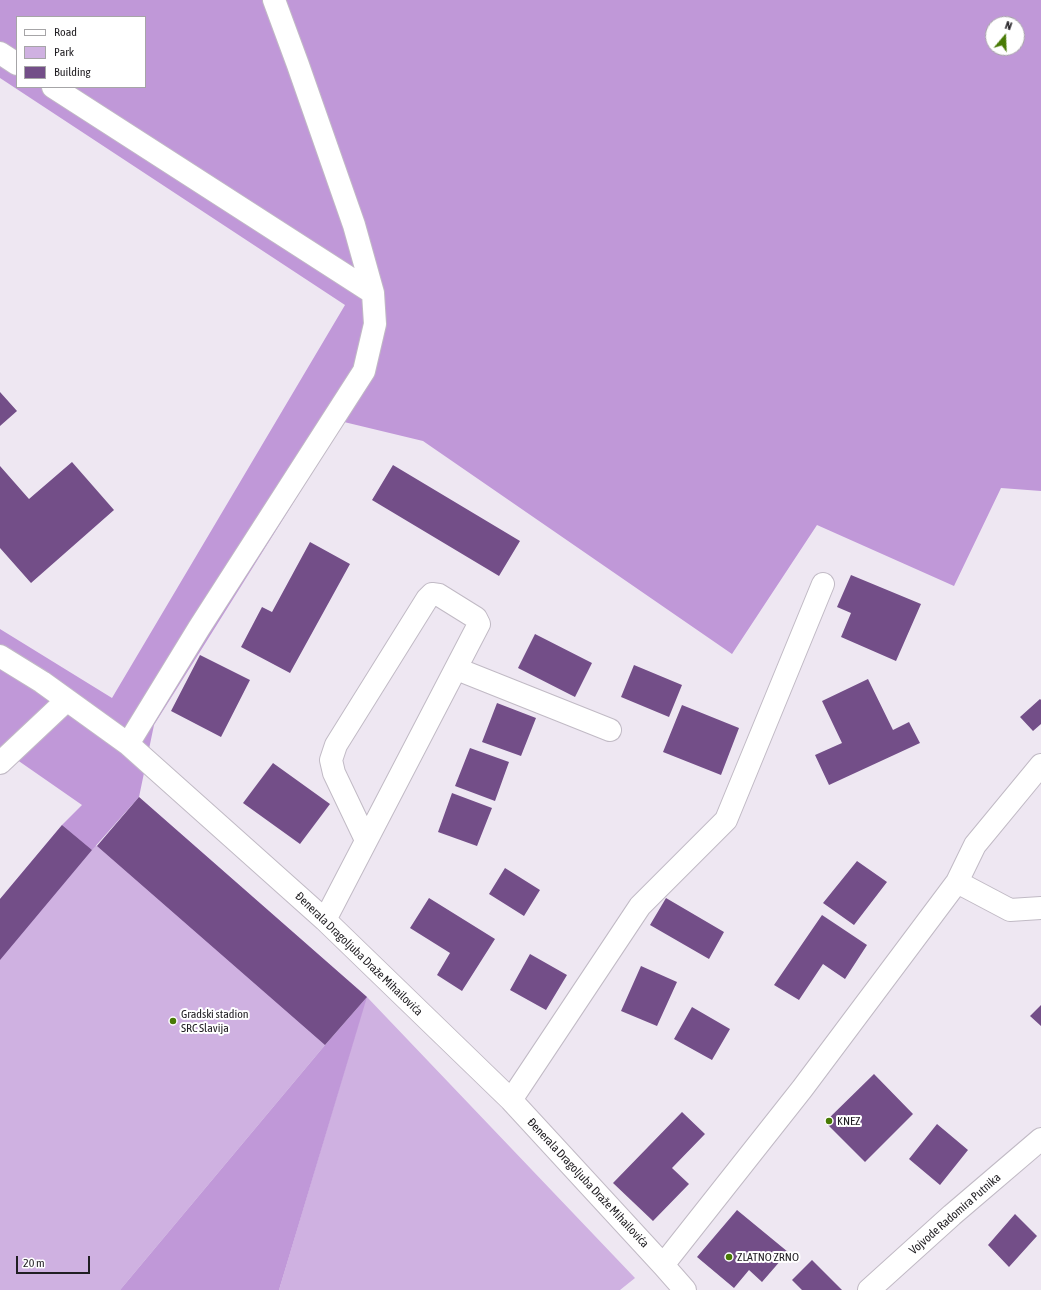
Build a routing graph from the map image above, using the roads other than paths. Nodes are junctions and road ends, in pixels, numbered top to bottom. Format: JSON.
{"nodes":[{"id":1,"x":274,"y":0,"type":"edge"},
{"id":2,"x":0,"y":53,"type":"edge"},
{"id":3,"x":16,"y":63,"type":"edge"},
{"id":4,"x":55,"y":88,"type":"edge"},
{"id":5,"x":373,"y":293,"type":"junction"},
{"id":6,"x":823,"y":584,"type":"dead end"},
{"id":7,"x":0,"y":656,"type":"edge"},
{"id":8,"x":457,"y":669,"type":"junction"},
{"id":9,"x":67,"y":700,"type":"junction"},
{"id":10,"x":610,"y":730,"type":"dead end"},
{"id":11,"x":128,"y":744,"type":"junction"},
{"id":12,"x":0,"y":763,"type":"edge"},
{"id":13,"x":1041,"y":765,"type":"edge"},
{"id":14,"x":366,"y":840,"type":"junction"},
{"id":15,"x":957,"y":882,"type":"junction"},
{"id":16,"x":1041,"y":908,"type":"edge"},
{"id":17,"x":325,"y":920,"type":"junction"},
{"id":18,"x":511,"y":1100,"type":"junction"},
{"id":19,"x":1041,"y":1140,"type":"edge"},
{"id":20,"x":663,"y":1265,"type":"junction"},
{"id":21,"x":685,"y":1290,"type":"edge"},
{"id":22,"x":869,"y":1290,"type":"edge"}],
"edges":[{"from":1,"to":5,"type":"street"},
{"from":2,"to":3,"type":"street"},
{"from":4,"to":5,"type":"street"},
{"from":5,"to":11,"type":"street"},
{"from":6,"to":18,"type":"street"},
{"from":7,"to":9,"type":"street","name":"Đenerala Dragoljuba Draže Mihailovića"},
{"from":8,"to":10,"type":"street"},
{"from":8,"to":14,"type":"street"},
{"from":8,"to":14,"type":"street"},
{"from":9,"to":11,"type":"street","name":"Đenerala Dragoljuba Draže Mihailovića"},
{"from":9,"to":12,"type":"street"},
{"from":11,"to":17,"type":"street","name":"Đenerala Dragoljuba Draže Mihailovića"},
{"from":13,"to":15,"type":"street"},
{"from":14,"to":17,"type":"street"},
{"from":15,"to":16,"type":"street"},
{"from":15,"to":20,"type":"street"},
{"from":17,"to":18,"type":"street","name":"Đenerala Dragoljuba Draže Mihailovića"},
{"from":18,"to":20,"type":"street","name":"Đenerala Dragoljuba Draže Mihailovića"},
{"from":19,"to":22,"type":"street","name":"Vojvode Radomira Putnika"},
{"from":20,"to":21,"type":"street","name":"Đenerala Dragoljuba Draže Mihailovića"}]}
